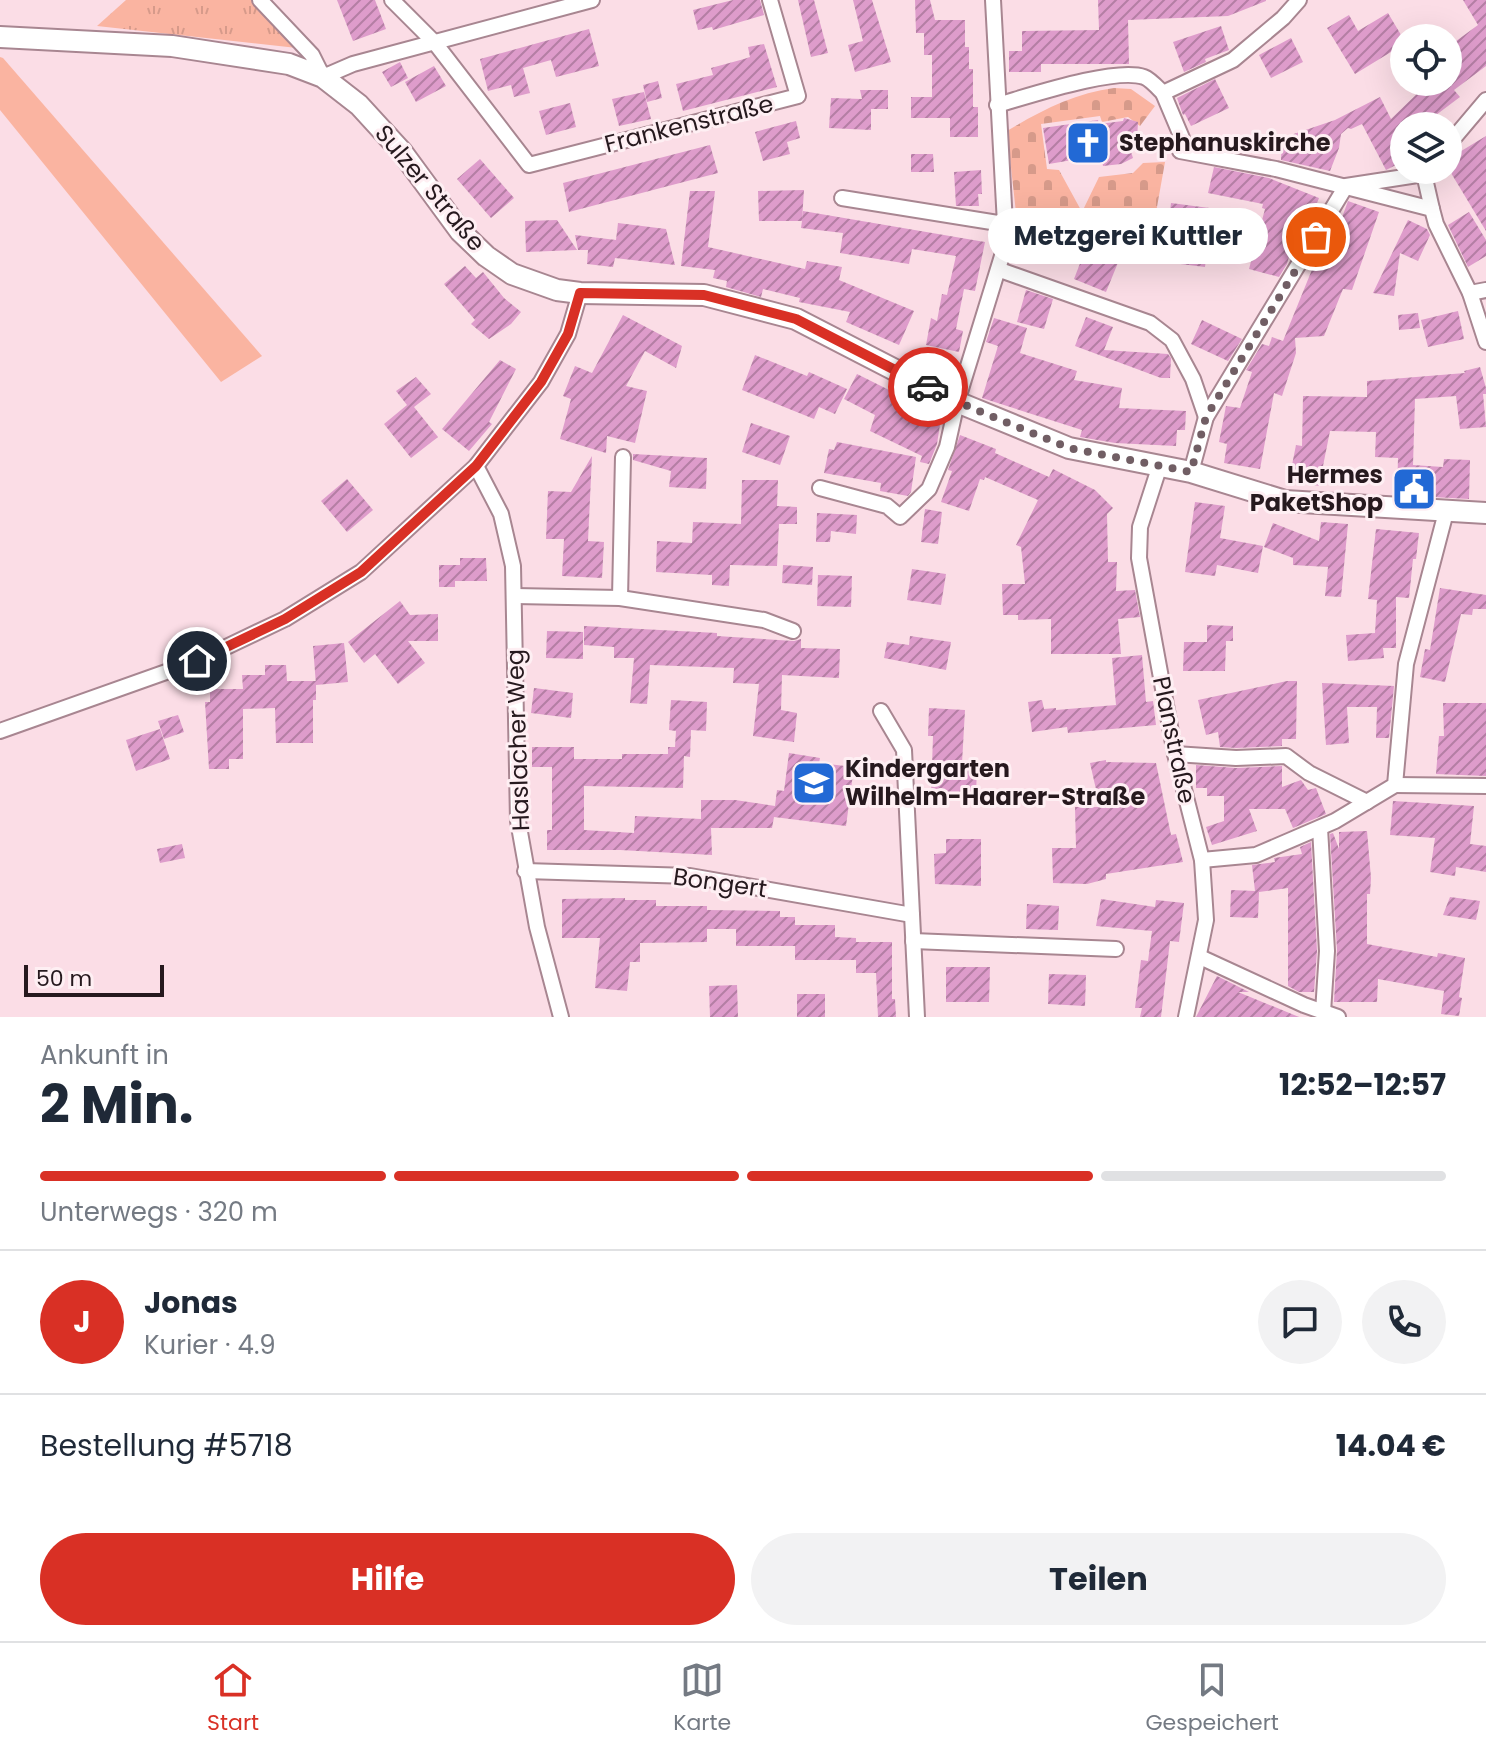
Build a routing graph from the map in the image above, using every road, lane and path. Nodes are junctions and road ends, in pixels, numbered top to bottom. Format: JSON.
{"nodes":[{"id":1,"x":260,"y":0,"type":"edge"},
{"id":2,"x":392,"y":0,"type":"edge"},
{"id":3,"x":592,"y":0,"type":"edge"},
{"id":4,"x":770,"y":0,"type":"edge"},
{"id":5,"x":993,"y":0,"type":"edge"},
{"id":6,"x":1299,"y":0,"type":"edge"},
{"id":7,"x":0,"y":37,"type":"edge"},
{"id":8,"x":435,"y":43,"type":"junction"},
{"id":9,"x":323,"y":77,"type":"junction"},
{"id":10,"x":1163,"y":93,"type":"junction"},
{"id":11,"x":1486,"y":100,"type":"edge"},
{"id":12,"x":997,"y":105,"type":"junction"},
{"id":13,"x":1462,"y":128,"type":"edge"},
{"id":14,"x":1390,"y":178,"type":"edge"},
{"id":15,"x":1428,"y":184,"type":"edge"},
{"id":16,"x":1346,"y":186,"type":"junction"},
{"id":17,"x":842,"y":198,"type":"dead end"},
{"id":18,"x":1432,"y":209,"type":"junction"},
{"id":19,"x":1004,"y":224,"type":"junction"},
{"id":20,"x":1000,"y":270,"type":"junction"},
{"id":21,"x":1486,"y":290,"type":"edge"},
{"id":22,"x":580,"y":293,"type":"junction"},
{"id":23,"x":1470,"y":293,"type":"junction"},
{"id":24,"x":1486,"y":342,"type":"edge"},
{"id":25,"x":957,"y":402,"type":"junction"},
{"id":26,"x":1206,"y":417,"type":"junction"},
{"id":27,"x":623,"y":457,"type":"dead end"},
{"id":28,"x":1160,"y":465,"type":"junction"},
{"id":29,"x":476,"y":466,"type":"junction"},
{"id":30,"x":1191,"y":472,"type":"junction"},
{"id":31,"x":820,"y":488,"type":"dead end"},
{"id":32,"x":1446,"y":512,"type":"junction"},
{"id":33,"x":1486,"y":513,"type":"edge"},
{"id":34,"x":515,"y":596,"type":"junction"},
{"id":35,"x":620,"y":598,"type":"junction"},
{"id":36,"x":793,"y":631,"type":"dead end"},
{"id":37,"x":881,"y":711,"type":"dead end"},
{"id":38,"x":0,"y":731,"type":"edge"},
{"id":39,"x":1175,"y":754,"type":"junction"},
{"id":40,"x":1395,"y":785,"type":"junction"},
{"id":41,"x":1486,"y":786,"type":"edge"},
{"id":42,"x":1367,"y":802,"type":"junction"},
{"id":43,"x":1320,"y":828,"type":"junction"},
{"id":44,"x":1202,"y":860,"type":"junction"},
{"id":45,"x":525,"y":871,"type":"junction"},
{"id":46,"x":912,"y":915,"type":"junction"},
{"id":47,"x":913,"y":941,"type":"junction"},
{"id":48,"x":1116,"y":949,"type":"dead end"},
{"id":49,"x":1200,"y":957,"type":"junction"},
{"id":50,"x":1323,"y":1012,"type":"junction"},
{"id":51,"x":561,"y":1017,"type":"edge"},
{"id":52,"x":917,"y":1017,"type":"edge"},
{"id":53,"x":1186,"y":1017,"type":"edge"},
{"id":54,"x":1338,"y":1017,"type":"edge"}],
"edges":[{"from":1,"to":9,"type":"street"},
{"from":2,"to":8,"type":"street"},
{"from":3,"to":8,"type":"street"},
{"from":4,"to":8,"type":"street","name":"Frankenstraße"},
{"from":5,"to":12,"type":"street"},
{"from":6,"to":10,"type":"street"},
{"from":7,"to":9,"type":"main road","name":"Sulzer Straße"},
{"from":8,"to":9,"type":"street"},
{"from":9,"to":22,"type":"main road","name":"Sulzer Straße"},
{"from":10,"to":12,"type":"street"},
{"from":10,"to":16,"type":"street"},
{"from":11,"to":13,"type":"street"},
{"from":12,"to":19,"type":"street"},
{"from":14,"to":16,"type":"street"},
{"from":15,"to":18,"type":"street"},
{"from":16,"to":18,"type":"street"},
{"from":16,"to":26,"type":"street"},
{"from":17,"to":19,"type":"street"},
{"from":18,"to":23,"type":"street"},
{"from":19,"to":20,"type":"street"},
{"from":20,"to":25,"type":"street"},
{"from":20,"to":26,"type":"street"},
{"from":21,"to":23,"type":"street"},
{"from":22,"to":25,"type":"main road","name":"Sulzer Straße"},
{"from":22,"to":29,"type":"street"},
{"from":23,"to":24,"type":"street"},
{"from":25,"to":28,"type":"main road","name":"Sulzer Straße"},
{"from":25,"to":31,"type":"street"},
{"from":26,"to":30,"type":"street"},
{"from":27,"to":35,"type":"street"},
{"from":28,"to":30,"type":"main road","name":"Sulzer Straße"},
{"from":28,"to":39,"type":"street","name":"Planstraße"},
{"from":29,"to":34,"type":"street","name":"Haslacher Weg"},
{"from":29,"to":38,"type":"street"},
{"from":30,"to":32,"type":"main road","name":"Sulzer Straße"},
{"from":32,"to":33,"type":"main road","name":"Sulzer Straße"},
{"from":32,"to":40,"type":"street"},
{"from":34,"to":35,"type":"street"},
{"from":34,"to":45,"type":"street","name":"Haslacher Weg"},
{"from":35,"to":36,"type":"street"},
{"from":37,"to":46,"type":"street"},
{"from":39,"to":42,"type":"street"},
{"from":39,"to":44,"type":"street","name":"Planstraße"},
{"from":40,"to":41,"type":"street"},
{"from":40,"to":42,"type":"street"},
{"from":42,"to":43,"type":"street"},
{"from":43,"to":44,"type":"street"},
{"from":43,"to":50,"type":"street"},
{"from":44,"to":49,"type":"street","name":"Planstraße"},
{"from":45,"to":46,"type":"street","name":"Bongert"},
{"from":45,"to":51,"type":"street","name":"Haslacher Weg"},
{"from":46,"to":47,"type":"street"},
{"from":47,"to":48,"type":"street"},
{"from":47,"to":52,"type":"street"},
{"from":49,"to":50,"type":"street"},
{"from":49,"to":53,"type":"street","name":"Planstraße"},
{"from":50,"to":54,"type":"street"}]}
